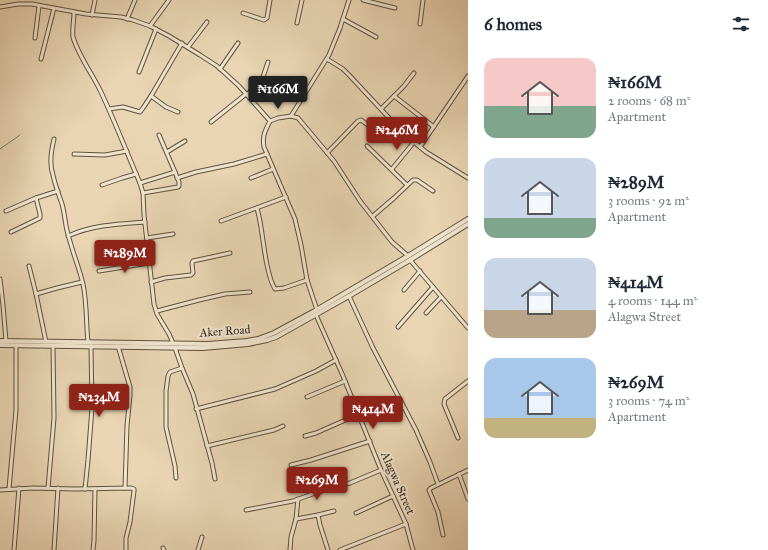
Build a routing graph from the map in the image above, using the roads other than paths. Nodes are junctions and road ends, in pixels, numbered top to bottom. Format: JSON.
{"nodes":[{"id":1,"x":95,"y":0,"type":"edge"},
{"id":2,"x":135,"y":0,"type":"edge"},
{"id":3,"x":169,"y":0,"type":"edge"},
{"id":4,"x":270,"y":0,"type":"edge"},
{"id":5,"x":302,"y":0,"type":"edge"},
{"id":6,"x":349,"y":0,"type":"edge"},
{"id":7,"x":363,"y":0,"type":"edge"},
{"id":8,"x":424,"y":0,"type":"edge"},
{"id":9,"x":39,"y":6,"type":"junction"},
{"id":10,"x":0,"y":7,"type":"edge"},
{"id":11,"x":54,"y":8,"type":"junction"},
{"id":12,"x":395,"y":8,"type":"dead end"},
{"id":13,"x":74,"y":12,"type":"junction"},
{"id":14,"x":243,"y":12,"type":"dead end"},
{"id":15,"x":92,"y":15,"type":"junction"},
{"id":16,"x":127,"y":19,"type":"junction"},
{"id":17,"x":343,"y":19,"type":"junction"},
{"id":18,"x":207,"y":22,"type":"dead end"},
{"id":19,"x":297,"y":23,"type":"dead end"},
{"id":20,"x":420,"y":24,"type":"dead end"},
{"id":21,"x":150,"y":26,"type":"junction"},
{"id":22,"x":156,"y":29,"type":"junction"},
{"id":23,"x":376,"y":37,"type":"dead end"},
{"id":24,"x":35,"y":38,"type":"dead end"},
{"id":25,"x":182,"y":43,"type":"junction"},
{"id":26,"x":238,"y":43,"type":"dead end"},
{"id":27,"x":188,"y":47,"type":"junction"},
{"id":28,"x":41,"y":59,"type":"dead end"},
{"id":29,"x":327,"y":59,"type":"junction"},
{"id":30,"x":268,"y":62,"type":"dead end"},
{"id":31,"x":220,"y":69,"type":"junction"},
{"id":32,"x":139,"y":72,"type":"dead end"},
{"id":33,"x":414,"y":73,"type":"dead end"},
{"id":34,"x":468,"y":76,"type":"edge"},
{"id":35,"x":246,"y":94,"type":"junction"},
{"id":36,"x":151,"y":96,"type":"junction"},
{"id":37,"x":394,"y":96,"type":"junction"},
{"id":38,"x":109,"y":109,"type":"junction"},
{"id":39,"x":381,"y":109,"type":"junction"},
{"id":40,"x":178,"y":112,"type":"dead end"},
{"id":41,"x":291,"y":116,"type":"junction"},
{"id":42,"x":270,"y":121,"type":"junction"},
{"id":43,"x":211,"y":122,"type":"dead end"},
{"id":44,"x":434,"y":127,"type":"junction"},
{"id":45,"x":372,"y":128,"type":"dead end"},
{"id":46,"x":159,"y":135,"type":"dead end"},
{"id":47,"x":54,"y":139,"type":"dead end"},
{"id":48,"x":185,"y":142,"type":"dead end"},
{"id":49,"x":414,"y":142,"type":"junction"},
{"id":50,"x":367,"y":146,"type":"dead end"},
{"id":51,"x":420,"y":147,"type":"junction"},
{"id":52,"x":127,"y":152,"type":"junction"},
{"id":53,"x":166,"y":152,"type":"junction"},
{"id":54,"x":327,"y":153,"type":"junction"},
{"id":55,"x":74,"y":154,"type":"dead end"},
{"id":56,"x":267,"y":154,"type":"junction"},
{"id":57,"x":273,"y":169,"type":"junction"},
{"id":58,"x":392,"y":169,"type":"junction"},
{"id":59,"x":175,"y":172,"type":"junction"},
{"id":60,"x":136,"y":174,"type":"junction"},
{"id":61,"x":177,"y":178,"type":"junction"},
{"id":62,"x":251,"y":178,"type":"dead end"},
{"id":63,"x":468,"y":178,"type":"edge"},
{"id":64,"x":140,"y":183,"type":"junction"},
{"id":65,"x":102,"y":185,"type":"dead end"},
{"id":66,"x":407,"y":185,"type":"junction"},
{"id":67,"x":433,"y":190,"type":"dead end"},
{"id":68,"x":58,"y":191,"type":"junction"},
{"id":69,"x":143,"y":194,"type":"junction"},
{"id":70,"x":286,"y":197,"type":"junction"},
{"id":71,"x":36,"y":198,"type":"junction"},
{"id":72,"x":257,"y":208,"type":"junction"},
{"id":73,"x":6,"y":211,"type":"dead end"},
{"id":74,"x":373,"y":216,"type":"junction"},
{"id":75,"x":468,"y":219,"type":"edge"},
{"id":76,"x":221,"y":221,"type":"dead end"},
{"id":77,"x":145,"y":222,"type":"junction"},
{"id":78,"x":468,"y":224,"type":"edge"},
{"id":79,"x":11,"y":232,"type":"dead end"},
{"id":80,"x":173,"y":234,"type":"dead end"},
{"id":81,"x":68,"y":236,"type":"junction"},
{"id":82,"x":147,"y":238,"type":"junction"},
{"id":83,"x":230,"y":253,"type":"dead end"},
{"id":84,"x":409,"y":258,"type":"junction"},
{"id":85,"x":149,"y":263,"type":"junction"},
{"id":86,"x":29,"y":266,"type":"dead end"},
{"id":87,"x":98,"y":271,"type":"dead end"},
{"id":88,"x":420,"y":271,"type":"junction"},
{"id":89,"x":0,"y":279,"type":"edge"},
{"id":90,"x":307,"y":280,"type":"junction"},
{"id":91,"x":82,"y":282,"type":"junction"},
{"id":92,"x":152,"y":282,"type":"junction"},
{"id":93,"x":433,"y":287,"type":"junction"},
{"id":94,"x":404,"y":290,"type":"dead end"},
{"id":95,"x":250,"y":292,"type":"dead end"},
{"id":96,"x":36,"y":294,"type":"junction"},
{"id":97,"x":349,"y":296,"type":"junction"},
{"id":98,"x":441,"y":297,"type":"junction"},
{"id":99,"x":156,"y":311,"type":"junction"},
{"id":100,"x":316,"y":312,"type":"junction"},
{"id":101,"x":426,"y":313,"type":"dead end"},
{"id":102,"x":398,"y":327,"type":"dead end"},
{"id":103,"x":468,"y":328,"type":"edge"},
{"id":104,"x":0,"y":341,"type":"edge"},
{"id":105,"x":6,"y":341,"type":"junction"},
{"id":106,"x":46,"y":342,"type":"junction"},
{"id":107,"x":88,"y":342,"type":"junction"},
{"id":108,"x":68,"y":344,"type":"junction"},
{"id":109,"x":173,"y":344,"type":"junction"},
{"id":110,"x":0,"y":345,"type":"edge"},
{"id":111,"x":16,"y":346,"type":"junction"},
{"id":112,"x":53,"y":346,"type":"junction"},
{"id":113,"x":91,"y":346,"type":"junction"},
{"id":114,"x":118,"y":346,"type":"junction"},
{"id":115,"x":175,"y":348,"type":"junction"},
{"id":116,"x":336,"y":360,"type":"junction"},
{"id":117,"x":182,"y":368,"type":"junction"},
{"id":118,"x":345,"y":381,"type":"junction"},
{"id":119,"x":468,"y":381,"type":"edge"},
{"id":120,"x":307,"y":397,"type":"dead end"},
{"id":121,"x":196,"y":408,"type":"junction"},
{"id":122,"x":359,"y":414,"type":"junction"},
{"id":123,"x":283,"y":426,"type":"dead end"},
{"id":124,"x":305,"y":436,"type":"dead end"},
{"id":125,"x":458,"y":438,"type":"dead end"},
{"id":126,"x":370,"y":442,"type":"junction"},
{"id":127,"x":207,"y":446,"type":"junction"},
{"id":128,"x":291,"y":465,"type":"dead end"},
{"id":129,"x":381,"y":470,"type":"junction"},
{"id":130,"x":468,"y":470,"type":"edge"},
{"id":131,"x":459,"y":474,"type":"junction"},
{"id":132,"x":176,"y":478,"type":"dead end"},
{"id":133,"x":214,"y":479,"type":"dead end"},
{"id":134,"x":438,"y":484,"type":"junction"},
{"id":135,"x":19,"y":488,"type":"junction"},
{"id":136,"x":48,"y":488,"type":"junction"},
{"id":137,"x":58,"y":488,"type":"junction"},
{"id":138,"x":125,"y":488,"type":"junction"},
{"id":139,"x":9,"y":489,"type":"junction"},
{"id":140,"x":85,"y":489,"type":"junction"},
{"id":141,"x":95,"y":489,"type":"junction"},
{"id":142,"x":0,"y":490,"type":"edge"},
{"id":143,"x":393,"y":496,"type":"junction"},
{"id":144,"x":298,"y":499,"type":"junction"},
{"id":145,"x":468,"y":499,"type":"edge"},
{"id":146,"x":246,"y":510,"type":"dead end"},
{"id":147,"x":334,"y":511,"type":"dead end"},
{"id":148,"x":356,"y":512,"type":"dead end"},
{"id":149,"x":318,"y":515,"type":"junction"},
{"id":150,"x":296,"y":519,"type":"junction"},
{"id":151,"x":406,"y":524,"type":"junction"},
{"id":152,"x":443,"y":535,"type":"dead end"},
{"id":153,"x":202,"y":537,"type":"dead end"},
{"id":154,"x":14,"y":550,"type":"edge"},
{"id":155,"x":54,"y":550,"type":"edge"},
{"id":156,"x":93,"y":550,"type":"edge"},
{"id":157,"x":126,"y":550,"type":"edge"},
{"id":158,"x":198,"y":550,"type":"edge"},
{"id":159,"x":290,"y":550,"type":"edge"},
{"id":160,"x":328,"y":550,"type":"edge"},
{"id":161,"x":340,"y":550,"type":"edge"},
{"id":162,"x":413,"y":550,"type":"edge"}],
"edges":[{"from":1,"to":15,"type":"street"},
{"from":2,"to":16,"type":"street"},
{"from":3,"to":21,"type":"street"},
{"from":4,"to":14,"type":"street"},
{"from":5,"to":19,"type":"street"},
{"from":6,"to":17,"type":"street"},
{"from":7,"to":12,"type":"street"},
{"from":8,"to":20,"type":"street"},
{"from":9,"to":10,"type":"street"},
{"from":9,"to":11,"type":"street"},
{"from":9,"to":24,"type":"street"},
{"from":11,"to":13,"type":"street"},
{"from":11,"to":28,"type":"street"},
{"from":13,"to":15,"type":"street"},
{"from":13,"to":38,"type":"street"},
{"from":15,"to":16,"type":"street"},
{"from":16,"to":21,"type":"street"},
{"from":17,"to":23,"type":"street"},
{"from":17,"to":29,"type":"street"},
{"from":18,"to":27,"type":"street"},
{"from":21,"to":22,"type":"street"},
{"from":22,"to":25,"type":"street"},
{"from":22,"to":32,"type":"street"},
{"from":25,"to":27,"type":"street"},
{"from":25,"to":36,"type":"street"},
{"from":26,"to":31,"type":"street"},
{"from":27,"to":31,"type":"street"},
{"from":29,"to":39,"type":"street"},
{"from":29,"to":41,"type":"street"},
{"from":30,"to":35,"type":"street"},
{"from":31,"to":35,"type":"street"},
{"from":33,"to":37,"type":"street"},
{"from":34,"to":44,"type":"street"},
{"from":35,"to":42,"type":"street"},
{"from":35,"to":43,"type":"street"},
{"from":36,"to":38,"type":"street"},
{"from":36,"to":40,"type":"street"},
{"from":37,"to":39,"type":"street"},
{"from":37,"to":44,"type":"street"},
{"from":38,"to":52,"type":"street"},
{"from":39,"to":49,"type":"street"},
{"from":41,"to":42,"type":"street"},
{"from":41,"to":54,"type":"street"},
{"from":42,"to":56,"type":"street","name":"Alagwa Street"},
{"from":44,"to":51,"type":"street"},
{"from":45,"to":54,"type":"street"},
{"from":46,"to":53,"type":"street"},
{"from":47,"to":68,"type":"street"},
{"from":48,"to":53,"type":"street"},
{"from":49,"to":51,"type":"street"},
{"from":49,"to":58,"type":"street"},
{"from":50,"to":58,"type":"street"},
{"from":51,"to":63,"type":"street"},
{"from":52,"to":55,"type":"street"},
{"from":52,"to":60,"type":"street"},
{"from":53,"to":59,"type":"street"},
{"from":54,"to":74,"type":"street"},
{"from":56,"to":57,"type":"street","name":"Alagwa Street"},
{"from":56,"to":61,"type":"street"},
{"from":57,"to":62,"type":"street"},
{"from":57,"to":70,"type":"street","name":"Alagwa Street"},
{"from":58,"to":66,"type":"street"},
{"from":59,"to":61,"type":"street"},
{"from":59,"to":64,"type":"street"},
{"from":60,"to":64,"type":"street"},
{"from":60,"to":65,"type":"street"},
{"from":61,"to":69,"type":"street"},
{"from":64,"to":69,"type":"street"},
{"from":66,"to":67,"type":"street"},
{"from":66,"to":74,"type":"street"},
{"from":68,"to":71,"type":"street"},
{"from":68,"to":81,"type":"street"},
{"from":69,"to":77,"type":"street"},
{"from":70,"to":72,"type":"street"},
{"from":70,"to":90,"type":"street","name":"Alagwa Street"},
{"from":71,"to":73,"type":"street"},
{"from":71,"to":79,"type":"street"},
{"from":72,"to":76,"type":"street"},
{"from":72,"to":90,"type":"street"},
{"from":74,"to":84,"type":"street"},
{"from":75,"to":84,"type":"street","name":"Aker Road"},
{"from":77,"to":81,"type":"street"},
{"from":77,"to":82,"type":"street"},
{"from":78,"to":84,"type":"street","name":"Aker Road"},
{"from":80,"to":82,"type":"street"},
{"from":81,"to":91,"type":"street"},
{"from":82,"to":85,"type":"street"},
{"from":83,"to":92,"type":"street"},
{"from":84,"to":88,"type":"street"},
{"from":84,"to":97,"type":"street","name":"Aker Road"},
{"from":84,"to":100,"type":"street","name":"Aker Road"},
{"from":85,"to":87,"type":"street"},
{"from":85,"to":92,"type":"street"},
{"from":86,"to":96,"type":"street"},
{"from":88,"to":93,"type":"street"},
{"from":88,"to":94,"type":"street"},
{"from":89,"to":105,"type":"street"},
{"from":90,"to":100,"type":"street","name":"Alagwa Street"},
{"from":91,"to":96,"type":"street"},
{"from":91,"to":107,"type":"street"},
{"from":92,"to":99,"type":"street"},
{"from":93,"to":98,"type":"street"},
{"from":93,"to":102,"type":"street"},
{"from":95,"to":99,"type":"street"},
{"from":96,"to":106,"type":"street"},
{"from":97,"to":100,"type":"street","name":"Aker Road"},
{"from":97,"to":134,"type":"street"},
{"from":98,"to":101,"type":"street"},
{"from":98,"to":103,"type":"street"},
{"from":99,"to":109,"type":"street"},
{"from":100,"to":109,"type":"street","name":"Aker Road"},
{"from":100,"to":115,"type":"street","name":"Aker Road"},
{"from":100,"to":116,"type":"street","name":"Alagwa Street"},
{"from":104,"to":105,"type":"street","name":"Aker Road"},
{"from":105,"to":106,"type":"street","name":"Aker Road"},
{"from":106,"to":108,"type":"street","name":"Aker Road"},
{"from":107,"to":108,"type":"street","name":"Aker Road"},
{"from":107,"to":109,"type":"street","name":"Aker Road"},
{"from":108,"to":112,"type":"street","name":"Aker Road"},
{"from":108,"to":113,"type":"street","name":"Aker Road"},
{"from":110,"to":111,"type":"street","name":"Aker Road"},
{"from":111,"to":112,"type":"street","name":"Aker Road"},
{"from":111,"to":139,"type":"street"},
{"from":112,"to":136,"type":"street"},
{"from":113,"to":114,"type":"street","name":"Aker Road"},
{"from":113,"to":140,"type":"street"},
{"from":114,"to":115,"type":"street","name":"Aker Road"},
{"from":114,"to":138,"type":"street"},
{"from":115,"to":117,"type":"street"},
{"from":116,"to":118,"type":"street","name":"Alagwa Street"},
{"from":116,"to":121,"type":"street"},
{"from":117,"to":121,"type":"street"},
{"from":117,"to":132,"type":"street"},
{"from":118,"to":120,"type":"street"},
{"from":118,"to":122,"type":"street","name":"Alagwa Street"},
{"from":119,"to":125,"type":"street"},
{"from":121,"to":127,"type":"street"},
{"from":122,"to":124,"type":"street"},
{"from":122,"to":126,"type":"street","name":"Alagwa Street"},
{"from":123,"to":127,"type":"street"},
{"from":126,"to":128,"type":"street"},
{"from":126,"to":129,"type":"street","name":"Alagwa Street"},
{"from":127,"to":133,"type":"street"},
{"from":129,"to":143,"type":"street","name":"Alagwa Street"},
{"from":129,"to":144,"type":"street"},
{"from":130,"to":131,"type":"street"},
{"from":131,"to":134,"type":"street"},
{"from":131,"to":145,"type":"street"},
{"from":134,"to":152,"type":"street"},
{"from":135,"to":136,"type":"street"},
{"from":135,"to":139,"type":"street"},
{"from":135,"to":154,"type":"street"},
{"from":136,"to":137,"type":"street"},
{"from":137,"to":140,"type":"street"},
{"from":137,"to":155,"type":"street"},
{"from":138,"to":141,"type":"street"},
{"from":138,"to":157,"type":"street"},
{"from":139,"to":142,"type":"street"},
{"from":140,"to":141,"type":"street"},
{"from":141,"to":156,"type":"street"},
{"from":143,"to":148,"type":"street"},
{"from":143,"to":151,"type":"street","name":"Alagwa Street"},
{"from":144,"to":146,"type":"street"},
{"from":144,"to":150,"type":"street"},
{"from":147,"to":149,"type":"street"},
{"from":149,"to":150,"type":"street"},
{"from":149,"to":160,"type":"street"},
{"from":150,"to":159,"type":"street"},
{"from":151,"to":161,"type":"street"},
{"from":151,"to":162,"type":"street","name":"Alagwa Street"},
{"from":153,"to":158,"type":"street"}]}
